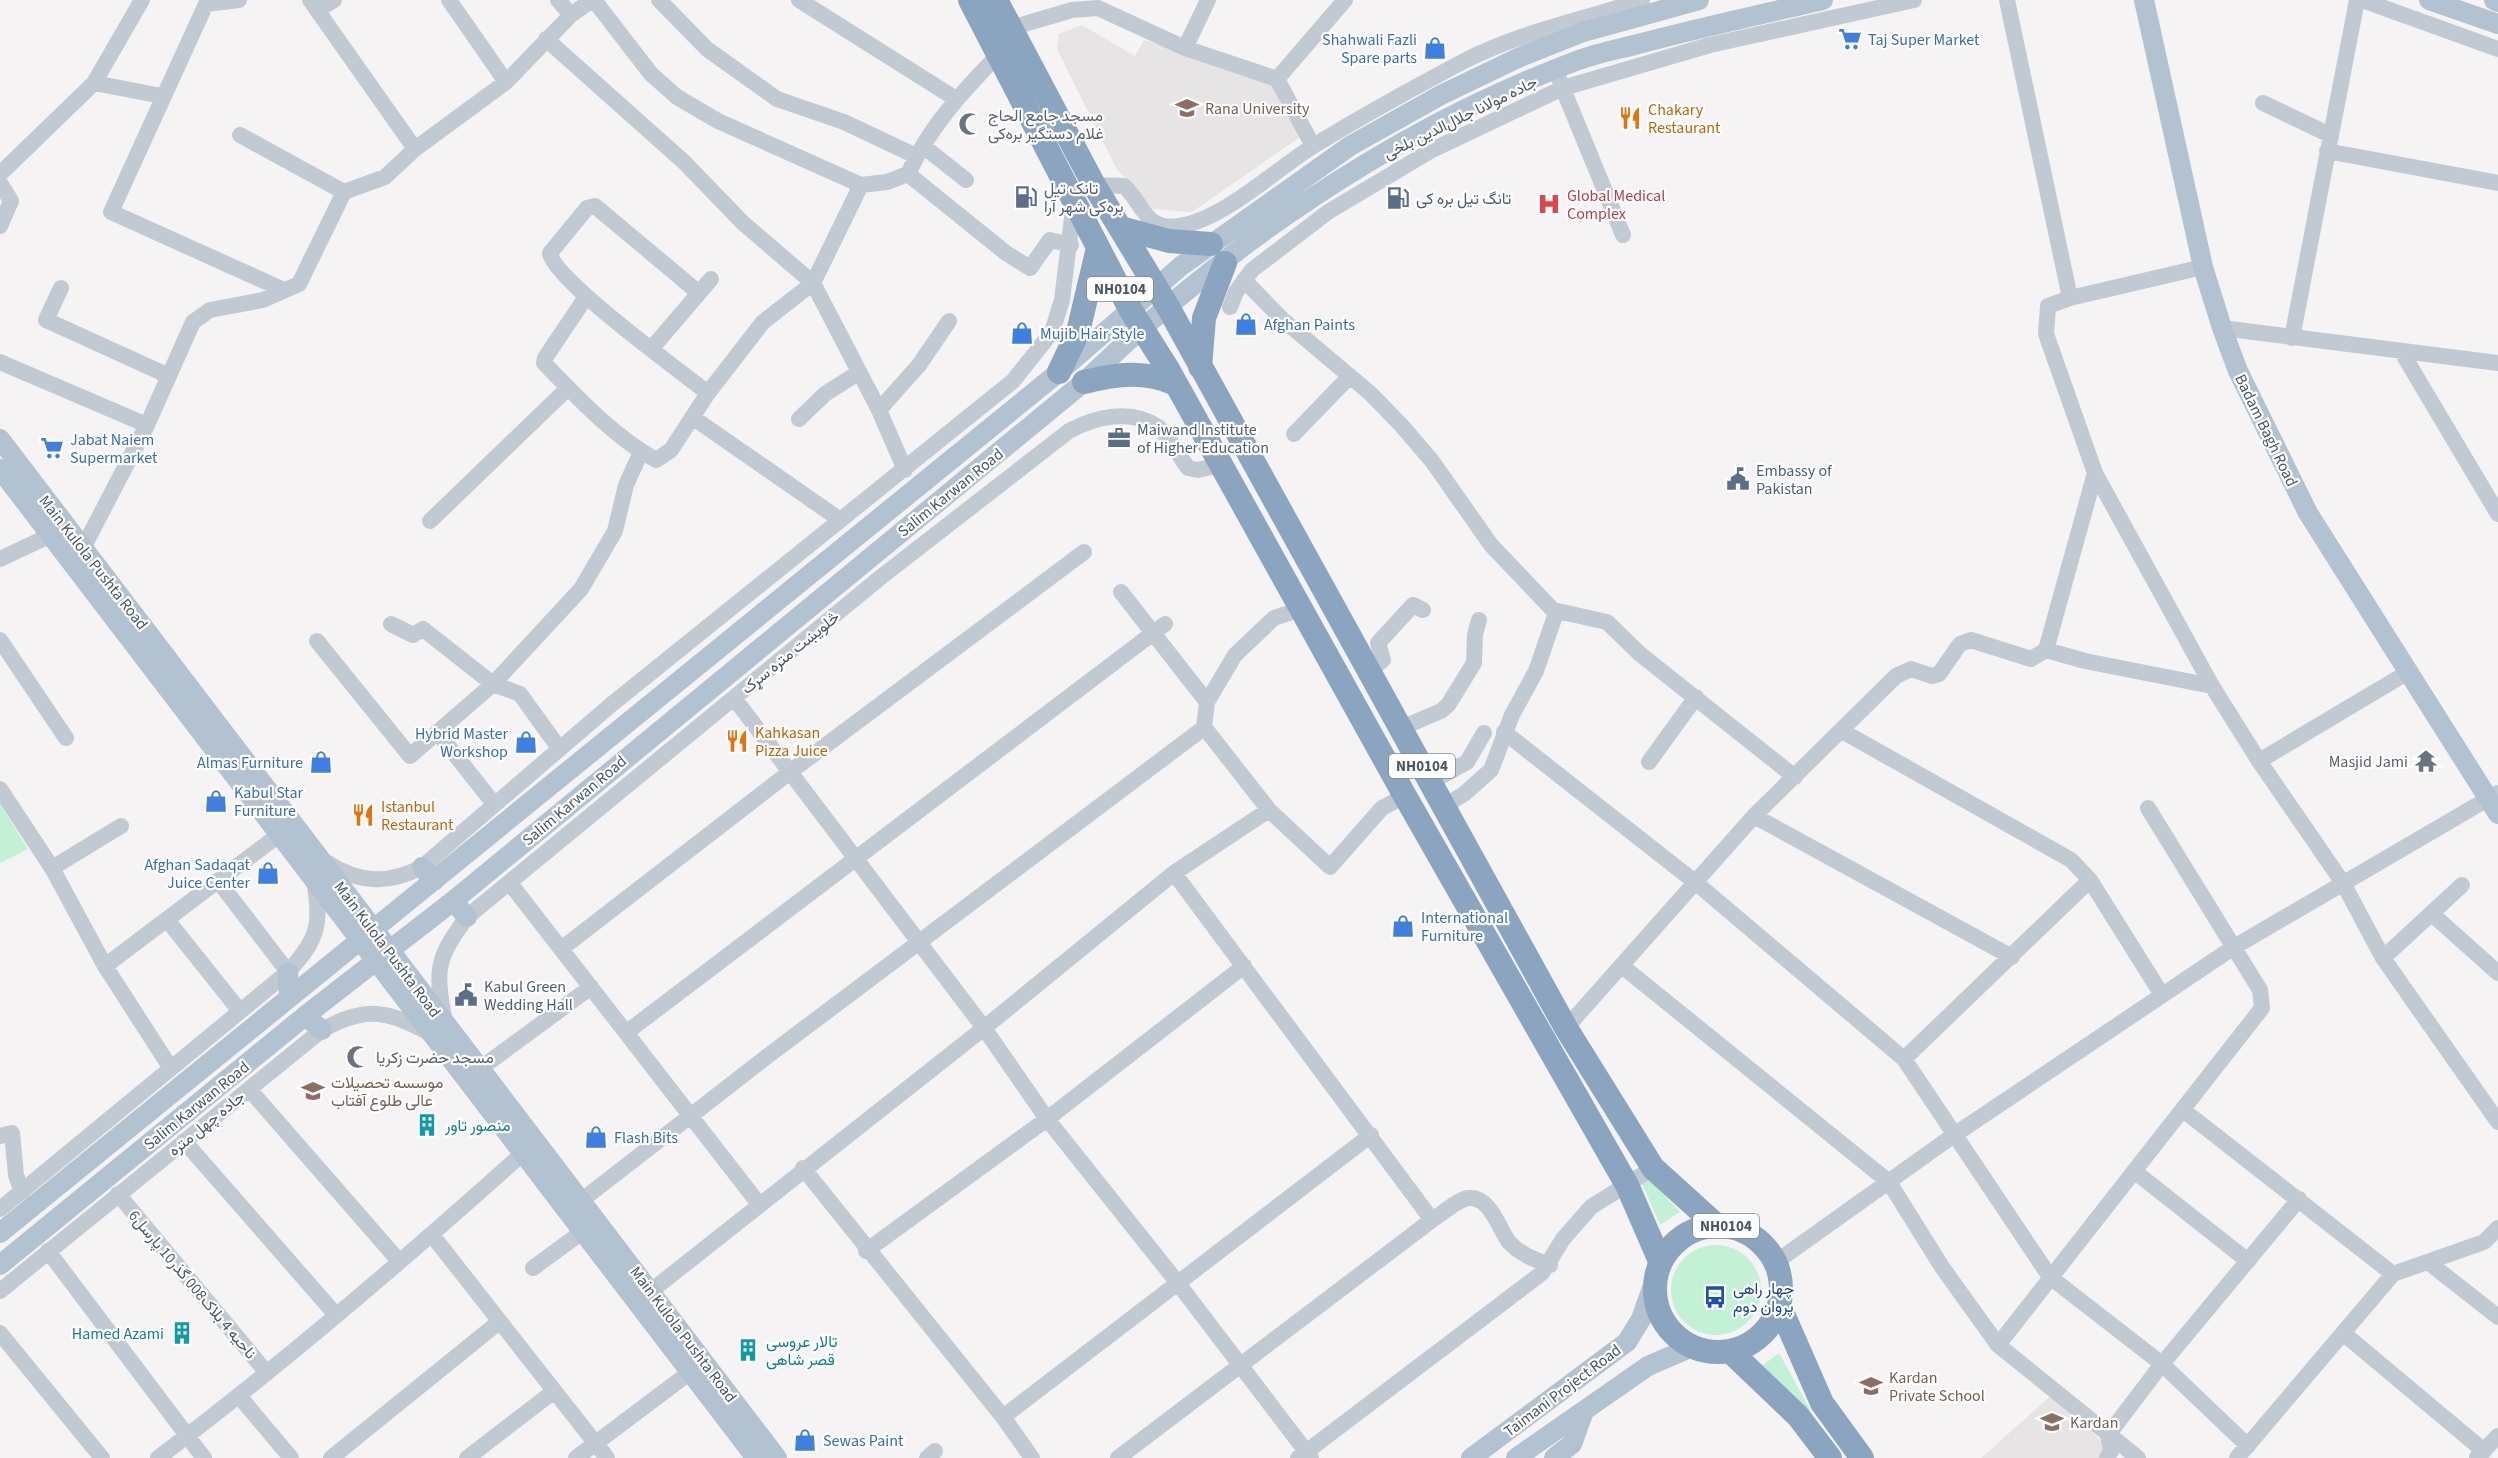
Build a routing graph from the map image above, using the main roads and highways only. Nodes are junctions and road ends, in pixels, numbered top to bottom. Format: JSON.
{"nodes":[{"id":1,"x":970,"y":0,"type":"edge"},
{"id":2,"x":996,"y":0,"type":"edge"},
{"id":3,"x":1699,"y":0,"type":"edge"},
{"id":4,"x":1823,"y":0,"type":"edge"},
{"id":5,"x":2144,"y":0,"type":"edge"},
{"id":6,"x":2429,"y":0,"type":"edge"},
{"id":7,"x":2498,"y":24,"type":"edge"},
{"id":8,"x":1120,"y":228,"type":"junction"},
{"id":9,"x":1098,"y":248,"type":"junction"},
{"id":10,"x":1218,"y":253,"type":"junction"},
{"id":11,"x":1162,"y":297,"type":"junction"},
{"id":12,"x":1130,"y":309,"type":"junction"},
{"id":13,"x":1144,"y":330,"type":"junction"},
{"id":14,"x":1200,"y":367,"type":"junction"},
{"id":15,"x":1059,"y":372,"type":"junction"},
{"id":16,"x":1084,"y":382,"type":"junction"},
{"id":17,"x":1176,"y":384,"type":"junction"},
{"id":18,"x":0,"y":439,"type":"edge"},
{"id":19,"x":0,"y":469,"type":"edge"},
{"id":20,"x":2495,"y":802,"type":"edge"},
{"id":21,"x":453,"y":901,"type":"junction"},
{"id":22,"x":467,"y":917,"type":"road end"},
{"id":23,"x":366,"y":935,"type":"junction"},
{"id":24,"x":382,"y":956,"type":"junction"},
{"id":25,"x":288,"y":972,"type":"road end"},
{"id":26,"x":289,"y":997,"type":"junction"},
{"id":27,"x":305,"y":1016,"type":"junction"},
{"id":28,"x":437,"y":1029,"type":"junction"},
{"id":29,"x":322,"y":1030,"type":"road end"},
{"id":30,"x":1716,"y":1225,"type":"junction"},
{"id":31,"x":0,"y":1233,"type":"edge"},
{"id":32,"x":0,"y":1265,"type":"edge"},
{"id":33,"x":1658,"y":1270,"type":"junction"},
{"id":34,"x":1780,"y":1307,"type":"junction"},
{"id":35,"x":1692,"y":1347,"type":"junction"},
{"id":36,"x":1730,"y":1352,"type":"junction"},
{"id":37,"x":1562,"y":1390,"type":"junction"},
{"id":38,"x":1584,"y":1410,"type":"junction"},
{"id":39,"x":756,"y":1458,"type":"edge"},
{"id":40,"x":777,"y":1458,"type":"edge"},
{"id":41,"x":1457,"y":1458,"type":"edge"},
{"id":42,"x":1471,"y":1458,"type":"edge"},
{"id":43,"x":1516,"y":1458,"type":"edge"},
{"id":44,"x":1554,"y":1458,"type":"edge"},
{"id":45,"x":1830,"y":1458,"type":"edge"},
{"id":46,"x":1862,"y":1458,"type":"edge"}],
"edges":[{"from":1,"to":9,"type":"highway","number":"NH0104"},
{"from":2,"to":8,"type":"highway","number":"NH0104"},
{"from":3,"to":10,"type":"main road","name":"جاده مولانا جلال‌الدین بلخی"},
{"from":4,"to":10,"type":"main road","name":"جاده مولانا جلال‌الدین بلخی"},
{"from":5,"to":20,"type":"main road","name":"Badam Bagh Road"},
{"from":6,"to":7,"type":"main road"},
{"from":8,"to":10,"type":"highway"},
{"from":8,"to":11,"type":"highway","number":"NH0104"},
{"from":9,"to":12,"type":"highway","number":"NH0104"},
{"from":9,"to":15,"type":"highway"},
{"from":10,"to":11,"type":"main road","name":"جاده مولانا جلال‌الدین بلخی"},
{"from":10,"to":14,"type":"highway"},
{"from":11,"to":12,"type":"main road","name":"جاده مولانا جلال‌الدین بلخی"},
{"from":11,"to":13,"type":"main road","name":"جاده مولانا جلال‌الدین بلخی"},
{"from":11,"to":14,"type":"highway","number":"NH0104"},
{"from":12,"to":13,"type":"highway","number":"NH0104"},
{"from":12,"to":15,"type":"main road","name":"Salim Karwan Road"},
{"from":13,"to":16,"type":"main road","name":"Salim Karwan Road"},
{"from":13,"to":17,"type":"highway","number":"NH0104"},
{"from":14,"to":30,"type":"highway","number":"NH0104"},
{"from":15,"to":23,"type":"main road","name":"Salim Karwan Road"},
{"from":16,"to":17,"type":"highway"},
{"from":16,"to":21,"type":"main road","name":"Salim Karwan Road"},
{"from":17,"to":33,"type":"highway","number":"NH0104"},
{"from":18,"to":23,"type":"main road","name":"Main Kulola Pushta Road"},
{"from":19,"to":23,"type":"main road","name":"Main Kulola Pushta Road"},
{"from":21,"to":22,"type":"main road"},
{"from":21,"to":24,"type":"main road","name":"Salim Karwan Road"},
{"from":23,"to":24,"type":"main road","name":"Main Kulola Pushta Road"},
{"from":23,"to":26,"type":"main road","name":"Salim Karwan Road"},
{"from":24,"to":27,"type":"main road","name":"Salim Karwan Road"},
{"from":24,"to":28,"type":"main road","name":"Main Kulola Pushta Road"},
{"from":25,"to":26,"type":"main road"},
{"from":26,"to":31,"type":"main road","name":"Salim Karwan Road"},
{"from":27,"to":29,"type":"main road"},
{"from":27,"to":32,"type":"main road","name":"Salim Karwan Road"},
{"from":28,"to":39,"type":"main road","name":"Main Kulola Pushta Road"},
{"from":28,"to":40,"type":"main road","name":"Main Kulola Pushta Road"},
{"from":30,"to":33,"type":"highway","number":"NH0104"},
{"from":30,"to":34,"type":"highway","number":"NH0104"},
{"from":33,"to":35,"type":"highway","number":"NH0104"},
{"from":33,"to":37,"type":"main road","name":"Taimani Project Road"},
{"from":34,"to":36,"type":"highway"},
{"from":34,"to":46,"type":"highway","number":"NH0104"},
{"from":35,"to":36,"type":"highway","number":"NH0104"},
{"from":35,"to":38,"type":"main road","name":"Taimani Project Road"},
{"from":36,"to":45,"type":"highway"},
{"from":37,"to":41,"type":"main road"},
{"from":37,"to":42,"type":"main road","name":"Taimani Project Road"},
{"from":38,"to":43,"type":"main road","name":"Taimani Project Road"},
{"from":38,"to":44,"type":"main road"}]}
